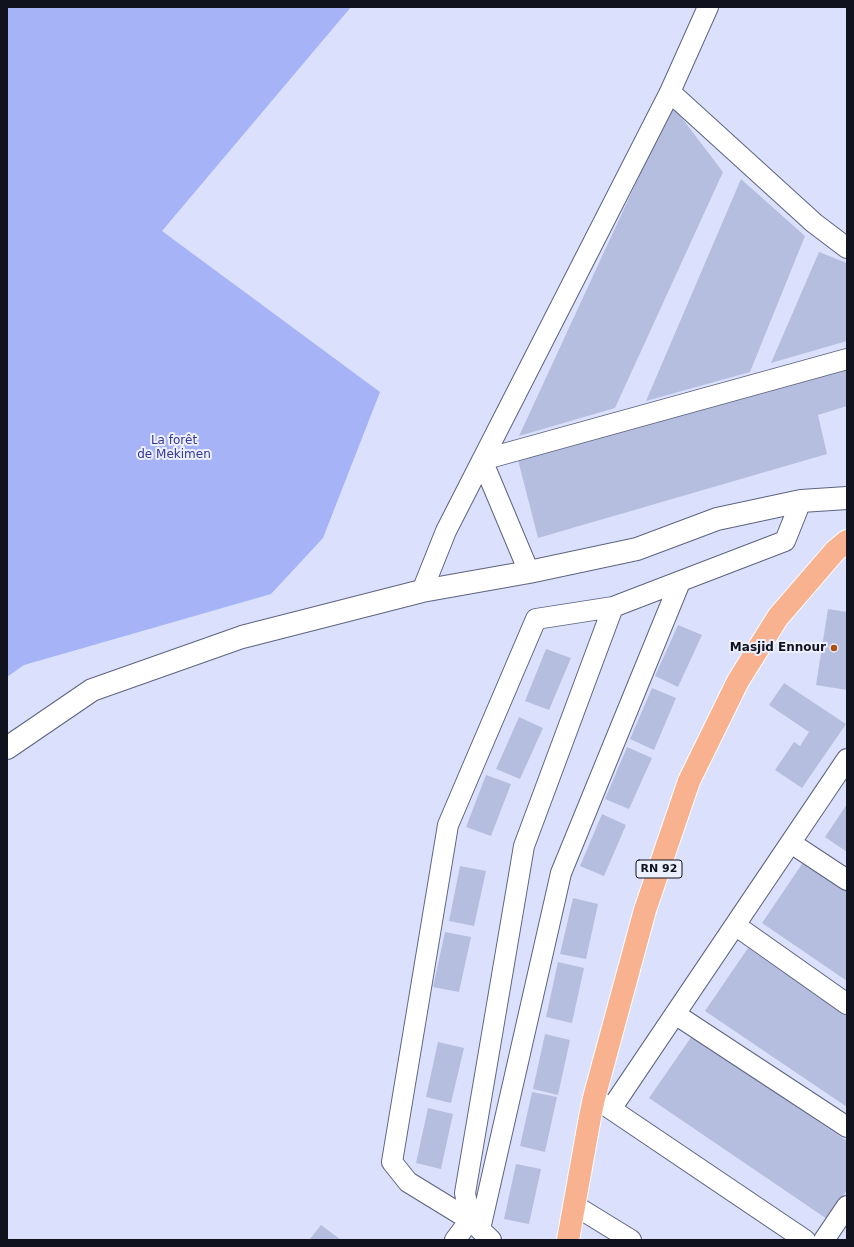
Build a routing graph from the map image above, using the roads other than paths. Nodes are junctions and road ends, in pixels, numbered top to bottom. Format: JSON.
{"nodes":[{"id":1,"x":708,"y":7,"type":"edge"},
{"id":2,"x":670,"y":92,"type":"junction"},
{"id":3,"x":847,"y":248,"type":"edge"},
{"id":4,"x":847,"y":359,"type":"edge"},
{"id":5,"x":482,"y":460,"type":"junction"},
{"id":6,"x":847,"y":498,"type":"edge"},
{"id":7,"x":801,"y":501,"type":"junction"},
{"id":8,"x":847,"y":541,"type":"edge"},
{"id":9,"x":529,"y":572,"type":"junction"},
{"id":10,"x":680,"y":582,"type":"junction"},
{"id":11,"x":422,"y":591,"type":"junction"},
{"id":12,"x":613,"y":608,"type":"junction"},
{"id":13,"x":7,"y":748,"type":"edge"},
{"id":14,"x":847,"y":759,"type":"edge"},
{"id":15,"x":791,"y":843,"type":"junction"},
{"id":16,"x":847,"y":880,"type":"edge"},
{"id":17,"x":735,"y":925,"type":"junction"},
{"id":18,"x":847,"y":1004,"type":"edge"},
{"id":19,"x":675,"y":1014,"type":"junction"},
{"id":20,"x":603,"y":1103,"type":"junction"},
{"id":21,"x":847,"y":1127,"type":"edge"},
{"id":22,"x":574,"y":1204,"type":"junction"},
{"id":23,"x":847,"y":1206,"type":"edge"},
{"id":24,"x":480,"y":1230,"type":"edge"},
{"id":25,"x":455,"y":1240,"type":"edge"},
{"id":26,"x":568,"y":1240,"type":"edge"},
{"id":27,"x":631,"y":1240,"type":"edge"},
{"id":28,"x":805,"y":1240,"type":"edge"},
{"id":29,"x":824,"y":1240,"type":"edge"}],
"edges":[{"from":1,"to":2,"type":"street"},
{"from":2,"to":3,"type":"street"},
{"from":2,"to":5,"type":"street"},
{"from":4,"to":5,"type":"street"},
{"from":5,"to":9,"type":"street"},
{"from":5,"to":11,"type":"street"},
{"from":6,"to":7,"type":"street"},
{"from":7,"to":9,"type":"street"},
{"from":7,"to":10,"type":"street"},
{"from":8,"to":20,"type":"main road","number":"RN 92"},
{"from":9,"to":11,"type":"street"},
{"from":10,"to":12,"type":"street"},
{"from":10,"to":24,"type":"street"},
{"from":11,"to":13,"type":"street"},
{"from":12,"to":24,"type":"street"},
{"from":12,"to":24,"type":"street"},
{"from":14,"to":15,"type":"street"},
{"from":15,"to":16,"type":"street"},
{"from":15,"to":17,"type":"street"},
{"from":17,"to":18,"type":"street"},
{"from":17,"to":19,"type":"street"},
{"from":19,"to":20,"type":"street"},
{"from":19,"to":21,"type":"street"},
{"from":20,"to":22,"type":"main road","number":"RN 92"},
{"from":20,"to":28,"type":"street"},
{"from":22,"to":26,"type":"main road","number":"RN 92"},
{"from":22,"to":27,"type":"street"},
{"from":23,"to":29,"type":"street"},
{"from":24,"to":25,"type":"street"}]}
